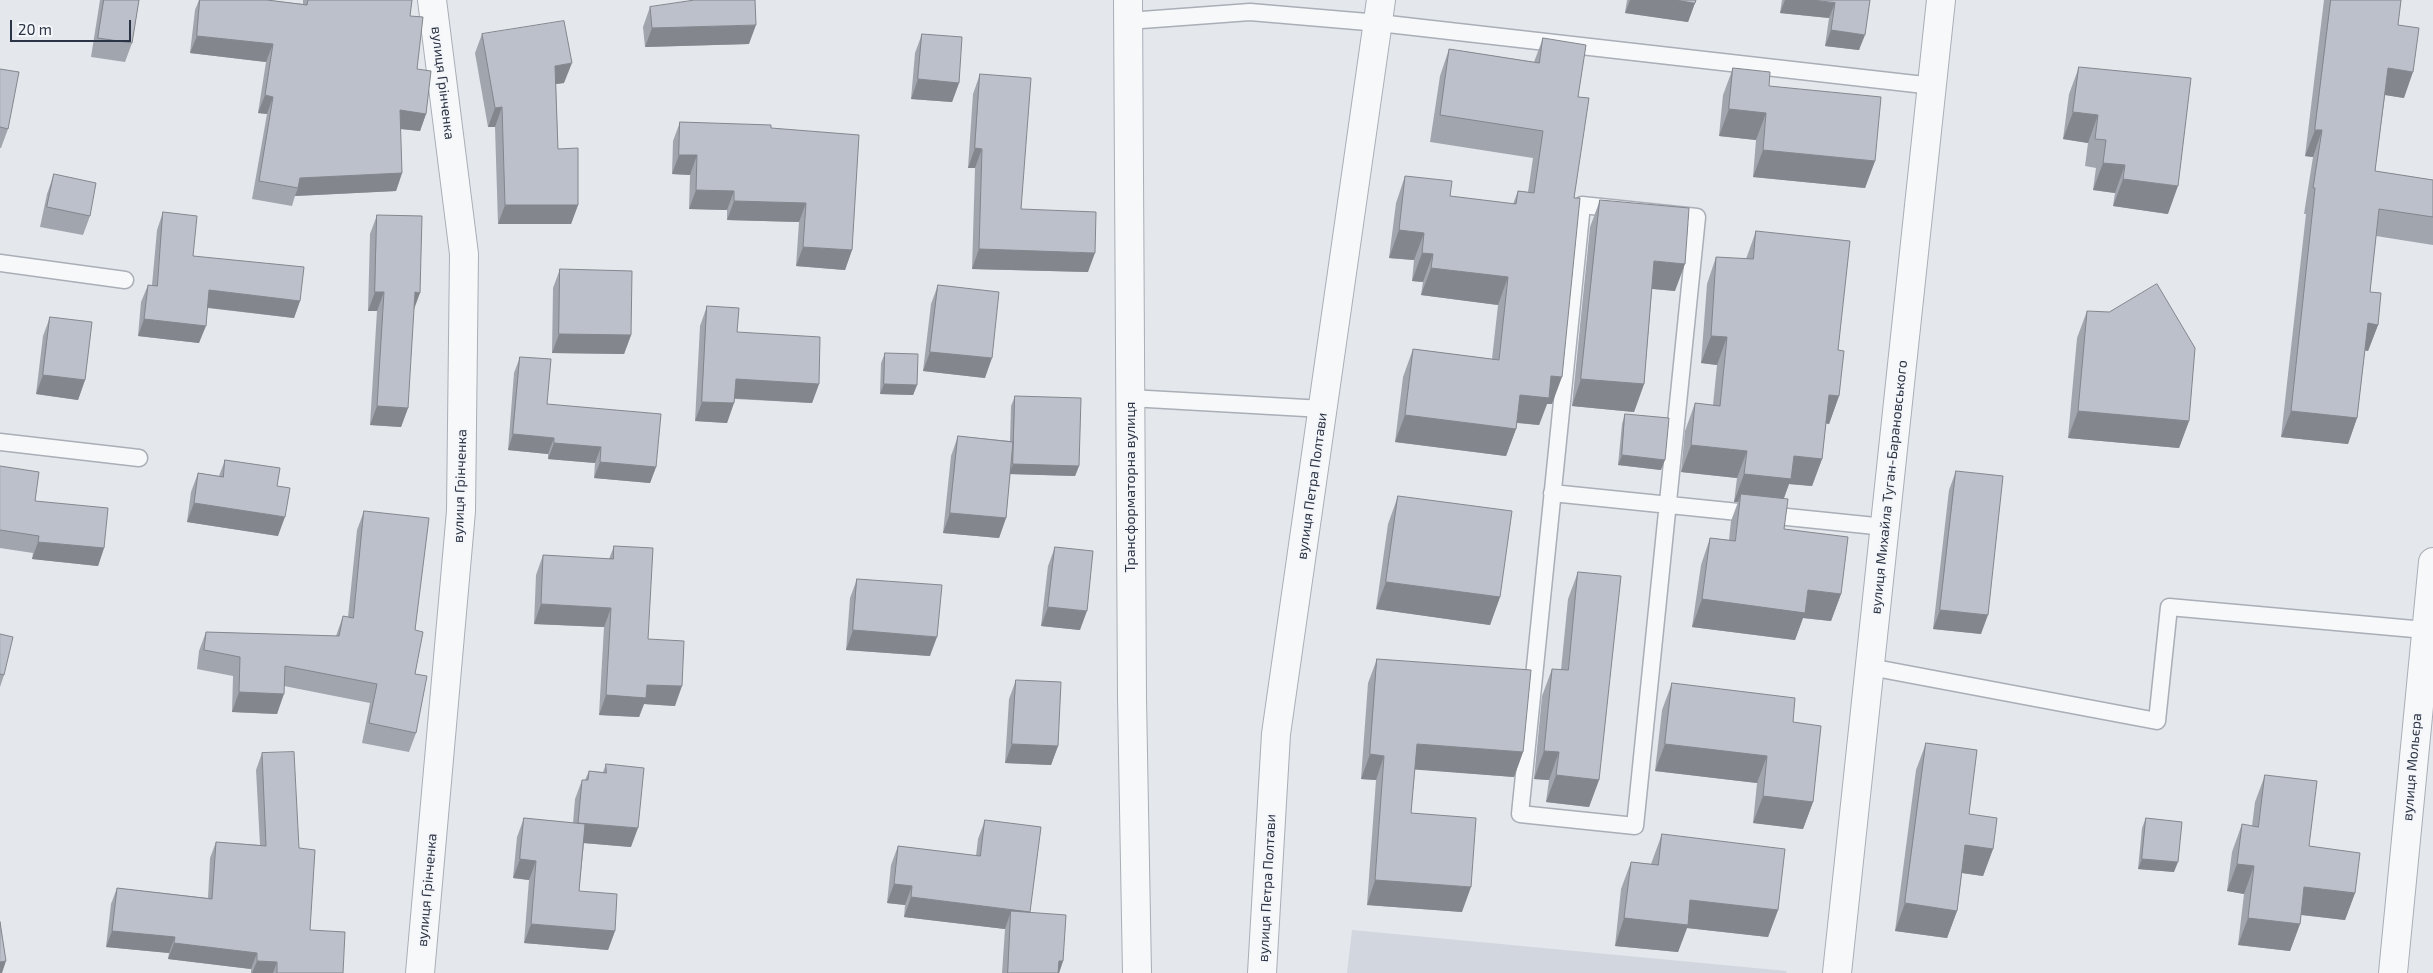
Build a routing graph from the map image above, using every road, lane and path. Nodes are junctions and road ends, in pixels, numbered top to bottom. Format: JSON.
{"nodes":[{"id":1,"x":432,"y":0,"type":"edge"},
{"id":2,"x":1941,"y":0,"type":"edge"},
{"id":3,"x":1128,"y":10,"type":"edge"},
{"id":4,"x":1380,"y":12,"type":"edge"},
{"id":5,"x":1933,"y":86,"type":"junction"},
{"id":6,"x":0,"y":263,"type":"edge"},
{"id":7,"x":125,"y":280,"type":"dead end"},
{"id":8,"x":1130,"y":398,"type":"junction"},
{"id":9,"x":1323,"y":409,"type":"junction"},
{"id":10,"x":0,"y":442,"type":"edge"},
{"id":11,"x":139,"y":458,"type":"dead end"},
{"id":12,"x":1552,"y":493,"type":"junction"},
{"id":13,"x":1668,"y":505,"type":"junction"},
{"id":14,"x":1885,"y":527,"type":"junction"},
{"id":15,"x":2433,"y":562,"type":"edge"},
{"id":16,"x":2425,"y":630,"type":"junction"},
{"id":17,"x":1870,"y":667,"type":"junction"},
{"id":18,"x":420,"y":973,"type":"edge"},
{"id":19,"x":1137,"y":973,"type":"edge"},
{"id":20,"x":1262,"y":973,"type":"edge"},
{"id":21,"x":1837,"y":973,"type":"edge"},
{"id":22,"x":2393,"y":973,"type":"edge"}],
"edges":[{"from":1,"to":18,"type":"street","name":"вулиця Грінченка"},
{"from":2,"to":5,"type":"street","name":"вулиця Михайла Туган-Барановського"},
{"from":3,"to":4,"type":"lane"},
{"from":3,"to":8,"type":"street","name":"Трансформаторна вулиця"},
{"from":4,"to":5,"type":"lane"},
{"from":4,"to":9,"type":"street","name":"вулиця Петра Полтави"},
{"from":5,"to":14,"type":"street","name":"вулиця Михайла Туган-Барановського"},
{"from":6,"to":7,"type":"lane"},
{"from":8,"to":9,"type":"lane"},
{"from":8,"to":19,"type":"street","name":"Трансформаторна вулиця"},
{"from":9,"to":20,"type":"street","name":"вулиця Петра Полтави"},
{"from":10,"to":11,"type":"lane"},
{"from":12,"to":13,"type":"lane"},
{"from":12,"to":13,"type":"lane"},
{"from":12,"to":13,"type":"lane"},
{"from":13,"to":14,"type":"lane"},
{"from":14,"to":17,"type":"street","name":"вулиця Михайла Туган-Барановського"},
{"from":15,"to":16,"type":"street","name":"вулиця Мольєра"},
{"from":16,"to":17,"type":"lane"},
{"from":16,"to":22,"type":"street","name":"вулиця Мольєра"},
{"from":17,"to":21,"type":"street","name":"вулиця Михайла Туган-Барановського"}]}
